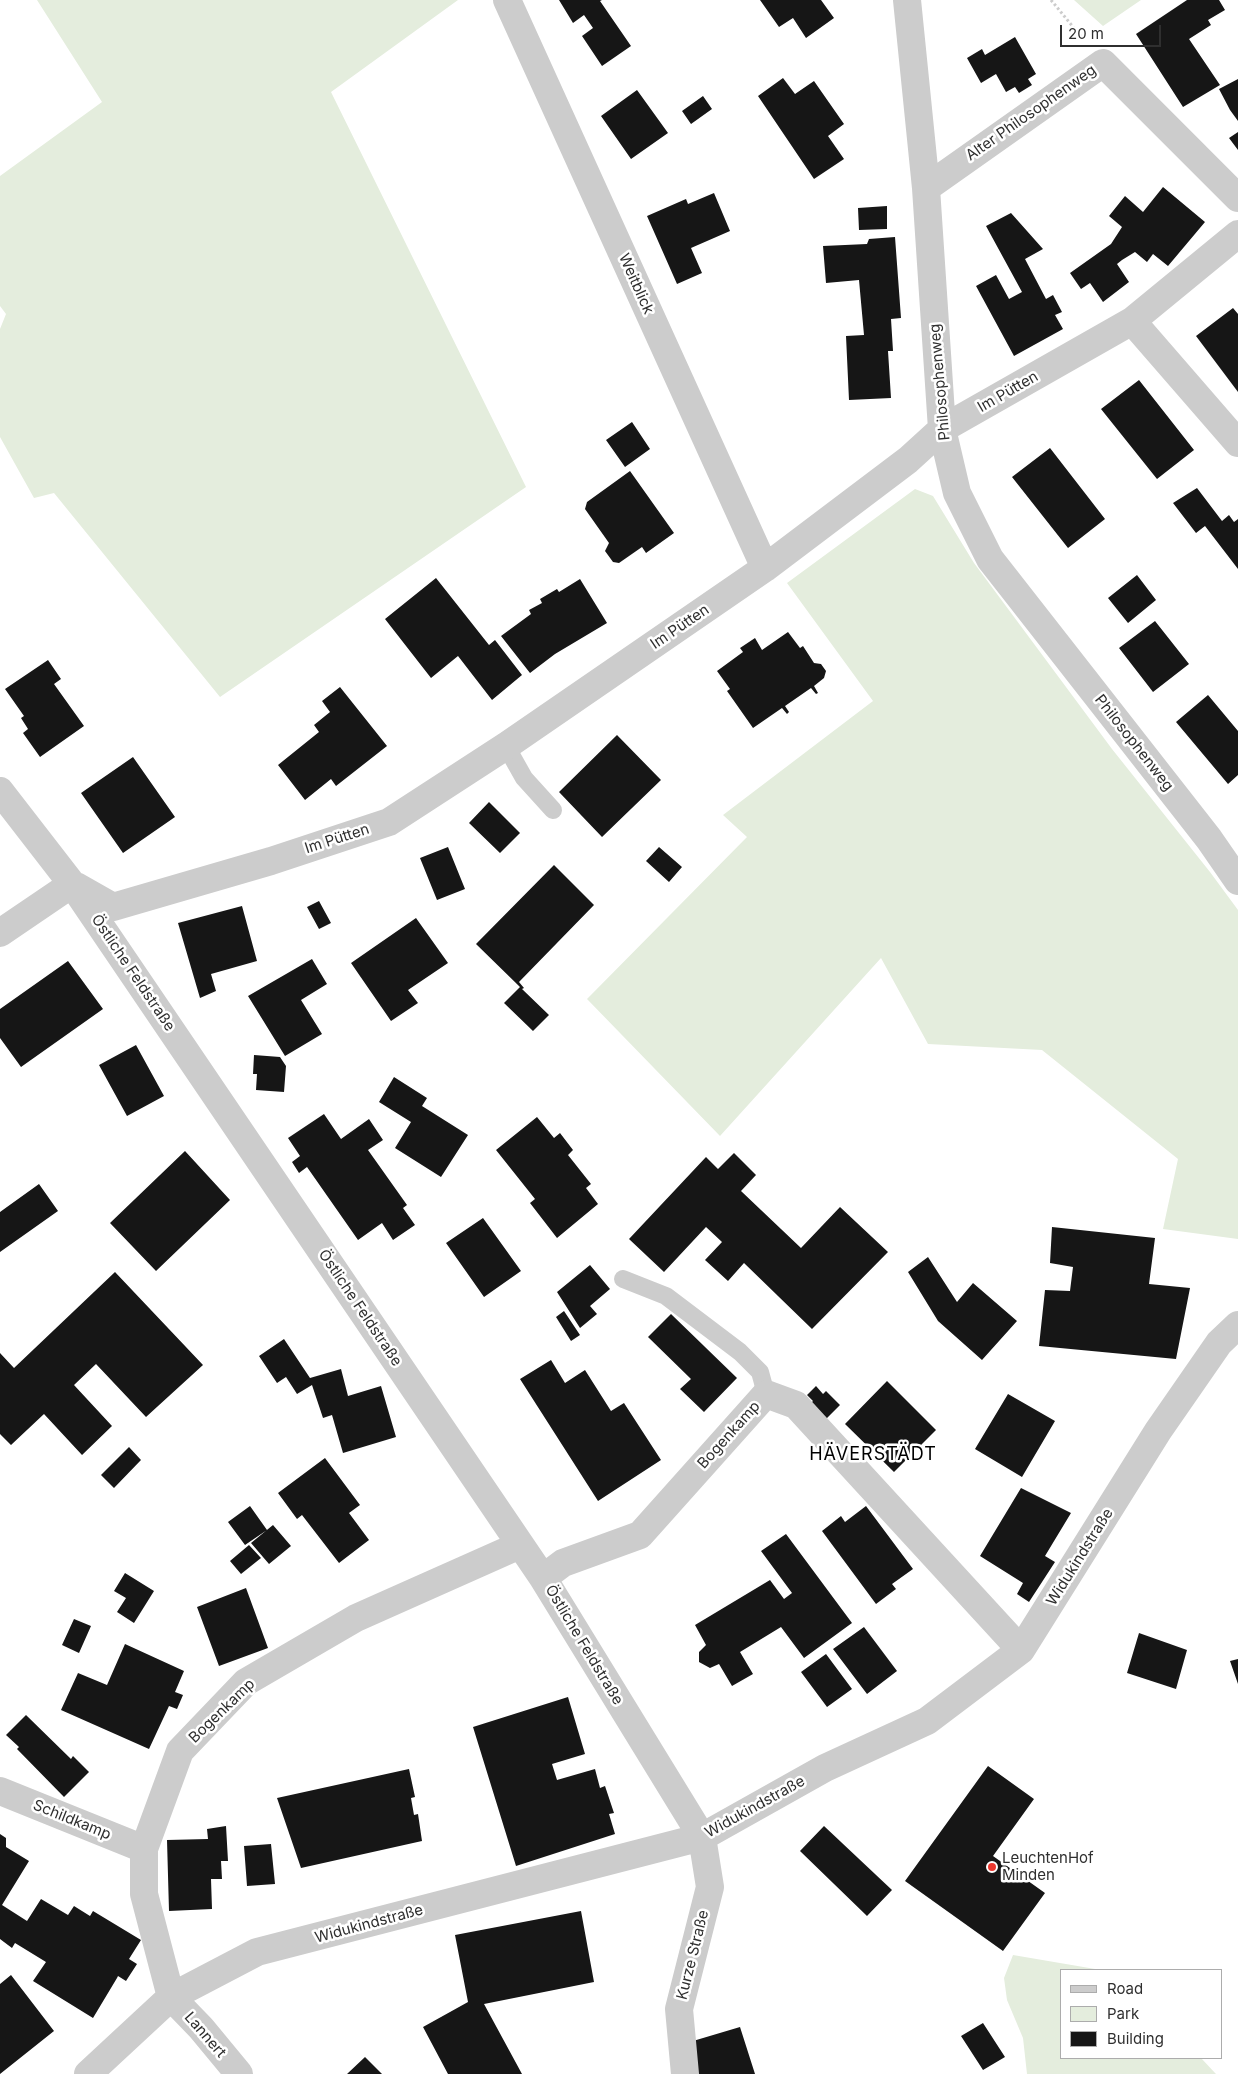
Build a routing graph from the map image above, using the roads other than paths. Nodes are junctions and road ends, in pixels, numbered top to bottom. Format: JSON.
{"nodes":[{"id":1,"x":507,"y":0,"type":"edge"},
{"id":2,"x":907,"y":0,"type":"edge"},
{"id":3,"x":926,"y":188,"type":"junction"},
{"id":4,"x":1238,"y":198,"type":"edge"},
{"id":5,"x":1238,"y":234,"type":"edge"},
{"id":6,"x":1132,"y":321,"type":"junction"},
{"id":7,"x":942,"y":429,"type":"junction"},
{"id":8,"x":1238,"y":443,"type":"edge"},
{"id":9,"x":765,"y":568,"type":"junction"},
{"id":10,"x":506,"y":746,"type":"junction"},
{"id":11,"x":0,"y":791,"type":"edge"},
{"id":12,"x":553,"y":810,"type":"dead end"},
{"id":13,"x":1238,"y":881,"type":"edge"},
{"id":14,"x":72,"y":884,"type":"junction"},
{"id":15,"x":0,"y":933,"type":"edge"},
{"id":16,"x":623,"y":1279,"type":"dead end"},
{"id":17,"x":1238,"y":1325,"type":"edge"},
{"id":18,"x":766,"y":1394,"type":"junction"},
{"id":19,"x":520,"y":1545,"type":"junction"},
{"id":20,"x":543,"y":1578,"type":"junction"},
{"id":21,"x":1021,"y":1650,"type":"junction"},
{"id":22,"x":0,"y":1792,"type":"edge"},
{"id":23,"x":702,"y":1837,"type":"junction"},
{"id":24,"x":144,"y":1849,"type":"junction"},
{"id":25,"x":171,"y":1997,"type":"junction"},
{"id":26,"x":88,"y":2074,"type":"edge"},
{"id":27,"x":239,"y":2074,"type":"edge"},
{"id":28,"x":685,"y":2074,"type":"edge"}],
"edges":[{"from":1,"to":9,"type":"street","name":"Weitblick"},
{"from":2,"to":3,"type":"street","name":"Philosophenweg"},
{"from":3,"to":4,"type":"street","name":"Alter Philosophenweg"},
{"from":3,"to":7,"type":"street","name":"Philosophenweg"},
{"from":5,"to":6,"type":"street","name":"Im Pütten"},
{"from":6,"to":7,"type":"street","name":"Im Pütten"},
{"from":6,"to":8,"type":"street"},
{"from":7,"to":9,"type":"street","name":"Im Pütten"},
{"from":7,"to":13,"type":"street","name":"Philosophenweg"},
{"from":9,"to":10,"type":"street","name":"Im Pütten"},
{"from":10,"to":12,"type":"lane"},
{"from":10,"to":14,"type":"street","name":"Im Pütten"},
{"from":11,"to":14,"type":"street","name":"Östliche Feldstraße"},
{"from":14,"to":15,"type":"street"},
{"from":14,"to":19,"type":"street","name":"Östliche Feldstraße"},
{"from":16,"to":18,"type":"lane"},
{"from":17,"to":21,"type":"street","name":"Widukindstraße"},
{"from":18,"to":20,"type":"street","name":"Bogenkamp"},
{"from":18,"to":21,"type":"street","name":"Bogenkamp"},
{"from":19,"to":20,"type":"street","name":"Östliche Feldstraße"},
{"from":19,"to":24,"type":"street","name":"Bogenkamp"},
{"from":20,"to":23,"type":"street","name":"Östliche Feldstraße"},
{"from":21,"to":23,"type":"street","name":"Widukindstraße"},
{"from":22,"to":24,"type":"street","name":"Schildkamp"},
{"from":23,"to":25,"type":"street","name":"Widukindstraße"},
{"from":23,"to":28,"type":"street","name":"Kurze Straße"},
{"from":24,"to":25,"type":"street","name":"Bogenkamp"},
{"from":25,"to":26,"type":"street","name":"Widukindstraße"},
{"from":25,"to":27,"type":"street","name":"Lannert"}]}
